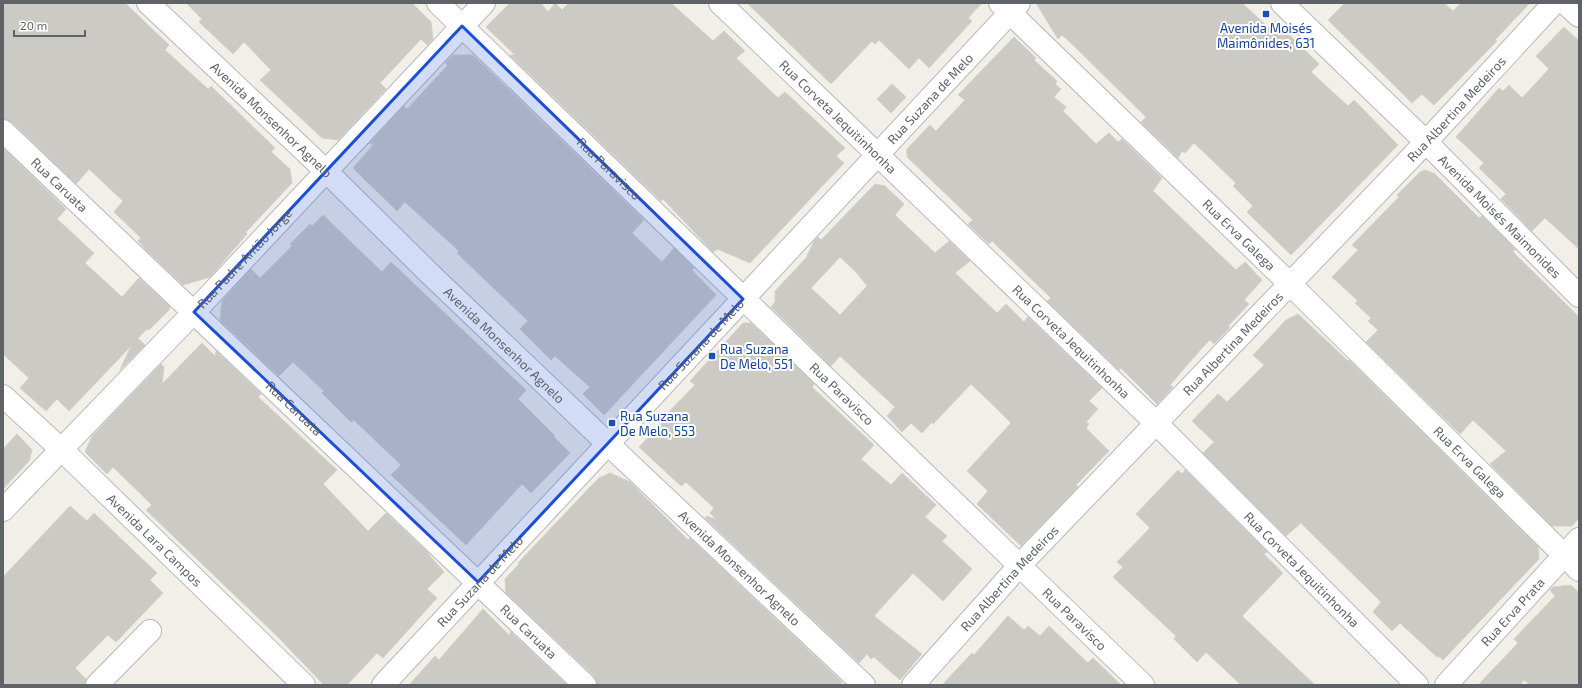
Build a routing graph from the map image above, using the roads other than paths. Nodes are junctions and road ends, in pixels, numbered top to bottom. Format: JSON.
{"nodes":[{"id":1,"x":148,"y":3,"type":"edge"},
{"id":2,"x":438,"y":3,"type":"edge"},
{"id":3,"x":484,"y":3,"type":"edge"},
{"id":4,"x":720,"y":3,"type":"edge"},
{"id":5,"x":1282,"y":3,"type":"edge"},
{"id":6,"x":1554,"y":3,"type":"edge"},
{"id":7,"x":1565,"y":3,"type":"edge"},
{"id":8,"x":1010,"y":6,"type":"edge"},
{"id":9,"x":1579,"y":16,"type":"edge"},
{"id":10,"x":462,"y":26,"type":"junction"},
{"id":11,"x":3,"y":131,"type":"edge"},
{"id":12,"x":1426,"y":142,"type":"junction"},
{"id":13,"x":878,"y":154,"type":"junction"},
{"id":14,"x":326,"y":171,"type":"junction"},
{"id":15,"x":1290,"y":284,"type":"junction"},
{"id":16,"x":1579,"y":296,"type":"edge"},
{"id":17,"x":743,"y":299,"type":"junction"},
{"id":18,"x":194,"y":312,"type":"junction"},
{"id":19,"x":3,"y":396,"type":"edge"},
{"id":20,"x":1156,"y":423,"type":"junction"},
{"id":21,"x":608,"y":444,"type":"junction"},
{"id":22,"x":62,"y":450,"type":"junction"},
{"id":23,"x":3,"y":510,"type":"edge"},
{"id":24,"x":1579,"y":539,"type":"edge"},
{"id":25,"x":1564,"y":556,"type":"junction"},
{"id":26,"x":1019,"y":566,"type":"junction"},
{"id":27,"x":1579,"y":570,"type":"edge"},
{"id":28,"x":478,"y":582,"type":"junction"},
{"id":29,"x":150,"y":631,"type":"dead end"},
{"id":30,"x":97,"y":685,"type":"edge"},
{"id":31,"x":304,"y":685,"type":"edge"},
{"id":32,"x":383,"y":685,"type":"edge"},
{"id":33,"x":585,"y":685,"type":"edge"},
{"id":34,"x":864,"y":685,"type":"edge"},
{"id":35,"x":913,"y":685,"type":"edge"},
{"id":36,"x":1143,"y":685,"type":"edge"},
{"id":37,"x":1417,"y":685,"type":"edge"},
{"id":38,"x":1446,"y":685,"type":"edge"}],
"edges":[{"from":1,"to":14,"type":"street","name":"Avenida Monsenhor Agnelo"},
{"from":2,"to":10,"type":"street","name":"Rua Paravisco"},
{"from":3,"to":10,"type":"street","name":"Rua Padre Antão Jorge"},
{"from":4,"to":13,"type":"street","name":"Rua Corveta Jequitinhonha"},
{"from":5,"to":12,"type":"street","name":"Avenida Moisés Maimonides"},
{"from":6,"to":12,"type":"street","name":"Rua Albertina Medeiros"},
{"from":7,"to":9,"type":"street"},
{"from":8,"to":13,"type":"street","name":"Rua Suzana de Melo"},
{"from":8,"to":15,"type":"street","name":"Rua Erva Galega"},
{"from":10,"to":14,"type":"street","name":"Rua Padre Antão Jorge"},
{"from":10,"to":17,"type":"street","name":"Rua Paravisco"},
{"from":11,"to":18,"type":"street","name":"Rua Caruata"},
{"from":12,"to":15,"type":"street","name":"Rua Albertina Medeiros"},
{"from":12,"to":16,"type":"street","name":"Avenida Moisés Maimonides"},
{"from":13,"to":17,"type":"street","name":"Rua Suzana de Melo"},
{"from":13,"to":20,"type":"street","name":"Rua Corveta Jequitinhonha"},
{"from":14,"to":18,"type":"street","name":"Rua Padre Antão Jorge"},
{"from":14,"to":21,"type":"street","name":"Avenida Monsenhor Agnelo"},
{"from":15,"to":20,"type":"street","name":"Rua Albertina Medeiros"},
{"from":15,"to":25,"type":"street","name":"Rua Erva Galega"},
{"from":17,"to":21,"type":"street","name":"Rua Suzana de Melo"},
{"from":17,"to":26,"type":"street","name":"Rua Paravisco"},
{"from":18,"to":22,"type":"street","name":"Rua Padre Antão Jorge"},
{"from":18,"to":28,"type":"street","name":"Rua Caruata"},
{"from":19,"to":22,"type":"street","name":"Avenida Lara Campos"},
{"from":20,"to":26,"type":"street","name":"Rua Albertina Medeiros"},
{"from":20,"to":37,"type":"street","name":"Rua Corveta Jequitinhonha"},
{"from":21,"to":28,"type":"street","name":"Rua Suzana de Melo"},
{"from":21,"to":34,"type":"street","name":"Avenida Monsenhor Agnelo"},
{"from":22,"to":23,"type":"street","name":"Rua Padre Antão Jorge"},
{"from":22,"to":31,"type":"street","name":"Avenida Lara Campos"},
{"from":24,"to":25,"type":"street","name":"Rua Erva Prata"},
{"from":25,"to":27,"type":"street","name":"Rua Erva Galega"},
{"from":25,"to":38,"type":"street","name":"Rua Erva Prata"},
{"from":26,"to":35,"type":"street","name":"Rua Albertina Medeiros"},
{"from":26,"to":36,"type":"street","name":"Rua Paravisco"},
{"from":28,"to":32,"type":"street","name":"Rua Suzana de Melo"},
{"from":28,"to":33,"type":"street","name":"Rua Caruata"},
{"from":29,"to":30,"type":"street"}]}
